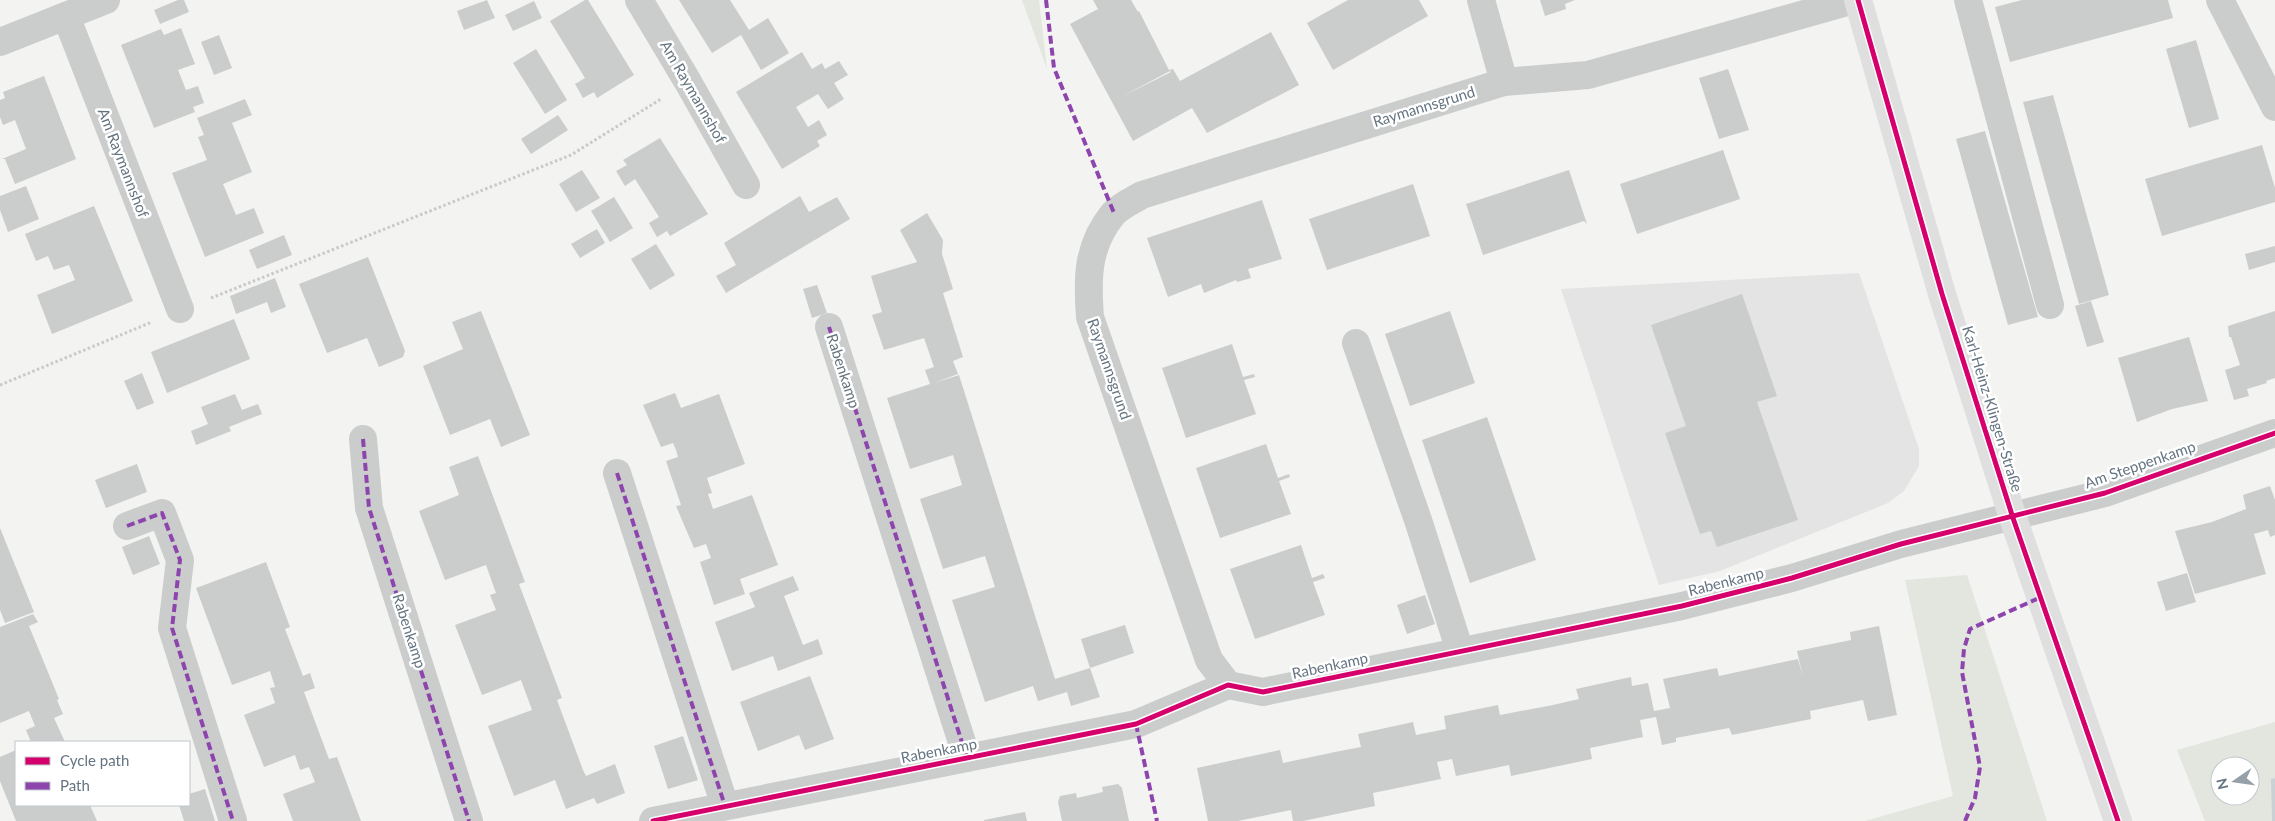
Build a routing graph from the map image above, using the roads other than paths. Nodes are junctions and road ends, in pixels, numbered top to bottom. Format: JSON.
{"nodes":[{"id":1,"x":106,"y":0,"type":"edge"},
{"id":2,"x":639,"y":0,"type":"edge"},
{"id":3,"x":1481,"y":0,"type":"edge"},
{"id":4,"x":1856,"y":0,"type":"edge"},
{"id":5,"x":1968,"y":0,"type":"edge"},
{"id":6,"x":2220,"y":0,"type":"edge"},
{"id":7,"x":66,"y":16,"type":"junction"},
{"id":8,"x":0,"y":42,"type":"edge"},
{"id":9,"x":1504,"y":82,"type":"junction"},
{"id":10,"x":2275,"y":107,"type":"edge"},
{"id":11,"x":746,"y":185,"type":"dead end"},
{"id":12,"x":2050,"y":305,"type":"dead end"},
{"id":13,"x":180,"y":310,"type":"road end"},
{"id":14,"x":829,"y":327,"type":"dead end"},
{"id":15,"x":1356,"y":343,"type":"dead end"},
{"id":16,"x":2275,"y":433,"type":"edge"},
{"id":17,"x":363,"y":439,"type":"dead end"},
{"id":18,"x":617,"y":474,"type":"dead end"},
{"id":19,"x":2013,"y":518,"type":"junction"},
{"id":20,"x":127,"y":526,"type":"dead end"},
{"id":21,"x":1460,"y":652,"type":"junction"},
{"id":22,"x":1228,"y":685,"type":"junction"},
{"id":23,"x":967,"y":758,"type":"junction"},
{"id":24,"x":725,"y":806,"type":"junction"},
{"id":25,"x":233,"y":821,"type":"edge"},
{"id":26,"x":470,"y":821,"type":"edge"},
{"id":27,"x":653,"y":821,"type":"edge"},
{"id":28,"x":2118,"y":821,"type":"edge"}],
"edges":[{"from":1,"to":7,"type":"street"},
{"from":2,"to":11,"type":"street","name":"Am Raymannshof"},
{"from":3,"to":9,"type":"street"},
{"from":4,"to":9,"type":"street","name":"Raymannsgrund"},
{"from":4,"to":19,"type":"main road","name":"Karl-Heinz-Klingen-Straße"},
{"from":5,"to":12,"type":"street"},
{"from":6,"to":10,"type":"street"},
{"from":7,"to":8,"type":"street"},
{"from":7,"to":13,"type":"street","name":"Am Raymannshof"},
{"from":9,"to":22,"type":"street","name":"Raymannsgrund"},
{"from":14,"to":23,"type":"street","name":"Rabenkamp"},
{"from":15,"to":21,"type":"street"},
{"from":16,"to":19,"type":"street","name":"Am Steppenkamp"},
{"from":17,"to":26,"type":"street","name":"Rabenkamp"},
{"from":18,"to":24,"type":"street"},
{"from":19,"to":21,"type":"street","name":"Rabenkamp"},
{"from":19,"to":28,"type":"main road","name":"Karl-Heinz-Klingen-Straße"},
{"from":20,"to":25,"type":"street"},
{"from":21,"to":22,"type":"street","name":"Rabenkamp"},
{"from":22,"to":23,"type":"street","name":"Rabenkamp"},
{"from":23,"to":24,"type":"street","name":"Rabenkamp"},
{"from":24,"to":27,"type":"street","name":"Rabenkamp"}]}
